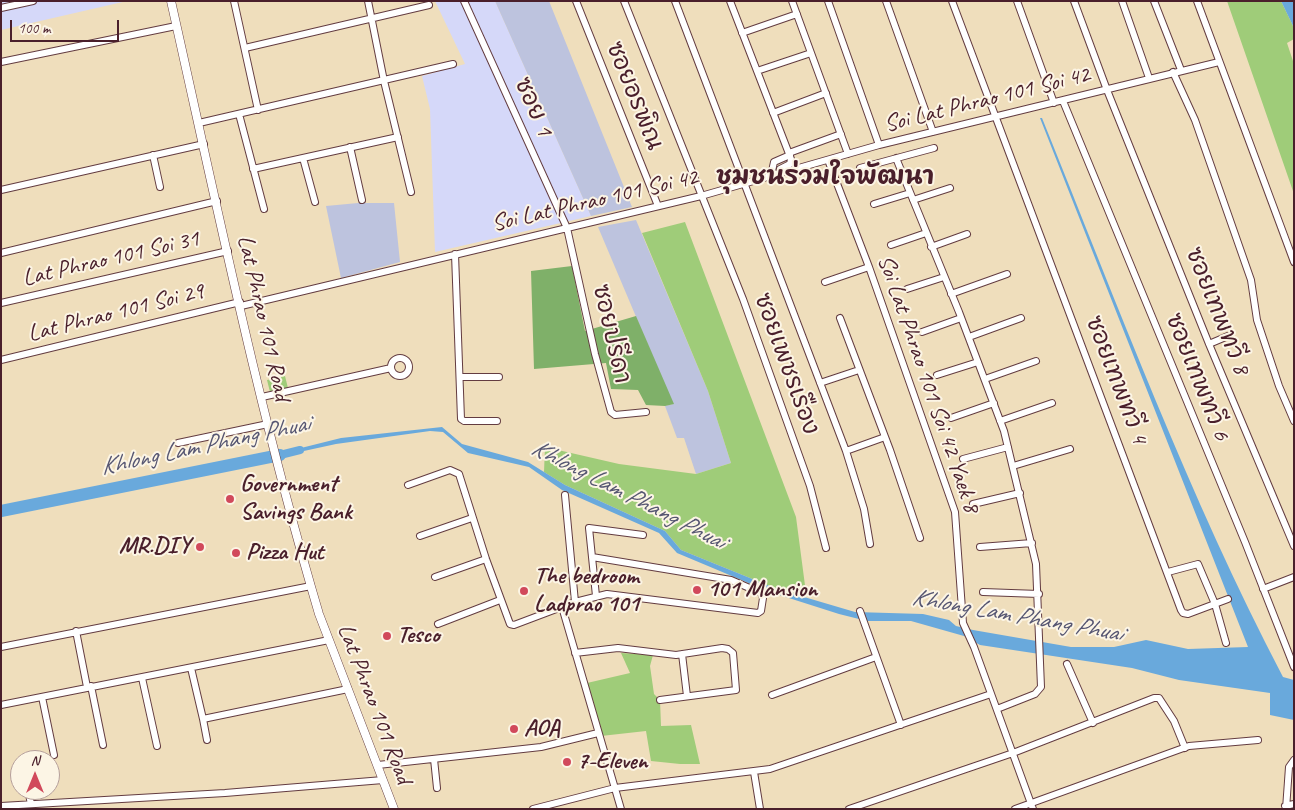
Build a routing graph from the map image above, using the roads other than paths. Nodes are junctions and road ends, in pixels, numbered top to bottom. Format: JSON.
{"nodes":[{"id":1,"x":33,"y":1,"type":"edge"},
{"id":2,"x":171,"y":1,"type":"edge"},
{"id":3,"x":234,"y":1,"type":"edge"},
{"id":4,"x":368,"y":1,"type":"edge"},
{"id":5,"x":464,"y":1,"type":"edge"},
{"id":6,"x":576,"y":1,"type":"edge"},
{"id":7,"x":624,"y":1,"type":"edge"},
{"id":8,"x":675,"y":1,"type":"edge"},
{"id":9,"x":730,"y":1,"type":"edge"},
{"id":10,"x":792,"y":1,"type":"edge"},
{"id":11,"x":828,"y":1,"type":"edge"},
{"id":12,"x":886,"y":1,"type":"edge"},
{"id":13,"x":952,"y":1,"type":"edge"},
{"id":14,"x":1017,"y":1,"type":"edge"},
{"id":15,"x":1074,"y":1,"type":"edge"},
{"id":16,"x":1122,"y":1,"type":"edge"},
{"id":17,"x":1154,"y":1,"type":"edge"},
{"id":18,"x":1197,"y":1,"type":"edge"},
{"id":19,"x":429,"y":5,"type":"dead end"},
{"id":20,"x":1,"y":8,"type":"edge"},
{"id":21,"x":797,"y":14,"type":"junction"},
{"id":22,"x":372,"y":20,"type":"junction"},
{"id":23,"x":176,"y":26,"type":"junction"},
{"id":24,"x":742,"y":33,"type":"junction"},
{"id":25,"x":245,"y":48,"type":"junction"},
{"id":26,"x":811,"y":53,"type":"junction"},
{"id":27,"x":1,"y":62,"type":"edge"},
{"id":28,"x":1219,"y":62,"type":"junction"},
{"id":29,"x":453,"y":64,"type":"dead end"},
{"id":30,"x":1182,"y":70,"type":"junction"},
{"id":31,"x":757,"y":72,"type":"junction"},
{"id":32,"x":1173,"y":72,"type":"junction"},
{"id":33,"x":1148,"y":78,"type":"junction"},
{"id":34,"x":384,"y":81,"type":"junction"},
{"id":35,"x":1107,"y":90,"type":"junction"},
{"id":36,"x":826,"y":93,"type":"junction"},
{"id":37,"x":1062,"y":101,"type":"junction"},
{"id":38,"x":1054,"y":103,"type":"junction"},
{"id":39,"x":258,"y":110,"type":"junction"},
{"id":40,"x":773,"y":112,"type":"junction"},
{"id":41,"x":239,"y":114,"type":"junction"},
{"id":42,"x":994,"y":116,"type":"junction"},
{"id":43,"x":199,"y":123,"type":"junction"},
{"id":44,"x":933,"y":132,"type":"junction"},
{"id":45,"x":841,"y":134,"type":"junction"},
{"id":46,"x":398,"y":137,"type":"junction"},
{"id":47,"x":204,"y":144,"type":"junction"},
{"id":48,"x":879,"y":146,"type":"junction"},
{"id":49,"x":350,"y":147,"type":"junction"},
{"id":50,"x":934,"y":148,"type":"dead end"},
{"id":51,"x":789,"y":154,"type":"junction"},
{"id":52,"x":848,"y":154,"type":"junction"},
{"id":53,"x":153,"y":155,"type":"junction"},
{"id":54,"x":303,"y":158,"type":"junction"},
{"id":55,"x":896,"y":158,"type":"junction"},
{"id":56,"x":828,"y":160,"type":"junction"},
{"id":57,"x":253,"y":168,"type":"junction"},
{"id":58,"x":860,"y":168,"type":"dead end"},
{"id":59,"x":778,"y":174,"type":"junction"},
{"id":60,"x":746,"y":184,"type":"junction"},
{"id":61,"x":160,"y":187,"type":"dead end"},
{"id":62,"x":950,"y":188,"type":"dead end"},
{"id":63,"x":1,"y":190,"type":"edge"},
{"id":64,"x":411,"y":192,"type":"dead end"},
{"id":65,"x":910,"y":193,"type":"junction"},
{"id":66,"x":701,"y":196,"type":"junction"},
{"id":67,"x":362,"y":200,"type":"dead end"},
{"id":68,"x":913,"y":200,"type":"junction"},
{"id":69,"x":217,"y":201,"type":"junction"},
{"id":70,"x":315,"y":202,"type":"dead end"},
{"id":71,"x":874,"y":204,"type":"dead end"},
{"id":72,"x":658,"y":206,"type":"junction"},
{"id":73,"x":264,"y":209,"type":"dead end"},
{"id":74,"x":567,"y":228,"type":"junction"},
{"id":75,"x":926,"y":233,"type":"junction"},
{"id":76,"x":967,"y":234,"type":"dead end"},
{"id":77,"x":891,"y":245,"type":"dead end"},
{"id":78,"x":931,"y":247,"type":"junction"},
{"id":79,"x":228,"y":251,"type":"junction"},
{"id":80,"x":1,"y":253,"type":"edge"},
{"id":81,"x":455,"y":254,"type":"junction"},
{"id":82,"x":1294,"y":262,"type":"edge"},
{"id":83,"x":869,"y":266,"type":"junction"},
{"id":84,"x":1007,"y":274,"type":"dead end"},
{"id":85,"x":944,"y":277,"type":"junction"},
{"id":86,"x":825,"y":282,"type":"dead end"},
{"id":87,"x":907,"y":289,"type":"dead end"},
{"id":88,"x":951,"y":294,"type":"junction"},
{"id":89,"x":1,"y":303,"type":"edge"},
{"id":90,"x":240,"y":304,"type":"junction"},
{"id":91,"x":840,"y":318,"type":"dead end"},
{"id":92,"x":961,"y":318,"type":"junction"},
{"id":93,"x":1021,"y":318,"type":"dead end"},
{"id":94,"x":922,"y":332,"type":"dead end"},
{"id":95,"x":1228,"y":336,"type":"dead end"},
{"id":96,"x":969,"y":338,"type":"junction"},
{"id":97,"x":1209,"y":344,"type":"junction"},
{"id":98,"x":1,"y":360,"type":"edge"},
{"id":99,"x":1036,"y":361,"type":"dead end"},
{"id":100,"x":978,"y":362,"type":"junction"},
{"id":101,"x":390,"y":368,"type":"dead end"},
{"id":102,"x":858,"y":370,"type":"junction"},
{"id":103,"x":937,"y":375,"type":"dead end"},
{"id":104,"x":460,"y":377,"type":"junction"},
{"id":105,"x":498,"y":377,"type":"dead end"},
{"id":106,"x":985,"y":380,"type":"junction"},
{"id":107,"x":820,"y":383,"type":"junction"},
{"id":108,"x":262,"y":397,"type":"junction"},
{"id":109,"x":994,"y":403,"type":"junction"},
{"id":110,"x":1052,"y":403,"type":"dead end"},
{"id":111,"x":646,"y":412,"type":"dead end"},
{"id":112,"x":951,"y":418,"type":"dead end"},
{"id":113,"x":498,"y":421,"type":"dead end"},
{"id":114,"x":1000,"y":421,"type":"junction"},
{"id":115,"x":1294,"y":421,"type":"edge"},
{"id":116,"x":268,"y":424,"type":"junction"},
{"id":117,"x":885,"y":437,"type":"junction"},
{"id":118,"x":178,"y":443,"type":"dead end"},
{"id":119,"x":1008,"y":446,"type":"junction"},
{"id":120,"x":1070,"y":449,"type":"dead end"},
{"id":121,"x":846,"y":451,"type":"junction"},
{"id":122,"x":963,"y":459,"type":"dead end"},
{"id":123,"x":1013,"y":466,"type":"junction"},
{"id":124,"x":408,"y":485,"type":"dead end"},
{"id":125,"x":1020,"y":493,"type":"junction"},
{"id":126,"x":565,"y":495,"type":"dead end"},
{"id":127,"x":973,"y":504,"type":"dead end"},
{"id":128,"x":472,"y":518,"type":"junction"},
{"id":129,"x":643,"y":535,"type":"dead end"},
{"id":130,"x":420,"y":536,"type":"dead end"},
{"id":131,"x":920,"y":538,"type":"dead end"},
{"id":132,"x":1032,"y":543,"type":"junction"},
{"id":133,"x":870,"y":544,"type":"dead end"},
{"id":134,"x":1294,"y":546,"type":"edge"},
{"id":135,"x":980,"y":547,"type":"dead end"},
{"id":136,"x":826,"y":548,"type":"dead end"},
{"id":137,"x":592,"y":557,"type":"junction"},
{"id":138,"x":486,"y":559,"type":"junction"},
{"id":139,"x":1168,"y":572,"type":"junction"},
{"id":140,"x":435,"y":577,"type":"dead end"},
{"id":141,"x":1294,"y":577,"type":"edge"},
{"id":142,"x":311,"y":586,"type":"junction"},
{"id":143,"x":1263,"y":589,"type":"junction"},
{"id":144,"x":983,"y":592,"type":"dead end"},
{"id":145,"x":1039,"y":594,"type":"junction"},
{"id":146,"x":596,"y":596,"type":"junction"},
{"id":147,"x":1228,"y":598,"type":"dead end"},
{"id":148,"x":500,"y":600,"type":"junction"},
{"id":149,"x":575,"y":602,"type":"junction"},
{"id":150,"x":1215,"y":604,"type":"junction"},
{"id":151,"x":562,"y":607,"type":"junction"},
{"id":152,"x":860,"y":612,"type":"dead end"},
{"id":153,"x":438,"y":624,"type":"dead end"},
{"id":154,"x":76,"y":631,"type":"junction"},
{"id":155,"x":329,"y":640,"type":"junction"},
{"id":156,"x":1226,"y":643,"type":"dead end"},
{"id":157,"x":1,"y":647,"type":"edge"},
{"id":158,"x":576,"y":653,"type":"junction"},
{"id":159,"x":682,"y":654,"type":"junction"},
{"id":160,"x":876,"y":657,"type":"junction"},
{"id":161,"x":1068,"y":664,"type":"dead end"},
{"id":162,"x":1294,"y":667,"type":"edge"},
{"id":163,"x":191,"y":668,"type":"junction"},
{"id":164,"x":142,"y":678,"type":"junction"},
{"id":165,"x":89,"y":686,"type":"junction"},
{"id":166,"x":348,"y":689,"type":"junction"},
{"id":167,"x":991,"y":694,"type":"junction"},
{"id":168,"x":772,"y":695,"type":"dead end"},
{"id":169,"x":688,"y":696,"type":"junction"},
{"id":170,"x":42,"y":697,"type":"junction"},
{"id":171,"x":660,"y":700,"type":"dead end"},
{"id":172,"x":1,"y":705,"type":"edge"},
{"id":173,"x":997,"y":709,"type":"junction"},
{"id":174,"x":203,"y":719,"type":"junction"},
{"id":175,"x":1093,"y":723,"type":"junction"},
{"id":176,"x":901,"y":725,"type":"junction"},
{"id":177,"x":598,"y":733,"type":"junction"},
{"id":178,"x":207,"y":740,"type":"dead end"},
{"id":179,"x":1258,"y":740,"type":"dead end"},
{"id":180,"x":103,"y":745,"type":"dead end"},
{"id":181,"x":157,"y":746,"type":"dead end"},
{"id":182,"x":1185,"y":748,"type":"junction"},
{"id":183,"x":53,"y":750,"type":"edge"},
{"id":184,"x":1013,"y":753,"type":"junction"},
{"id":185,"x":434,"y":759,"type":"junction"},
{"id":186,"x":1294,"y":760,"type":"edge"},
{"id":187,"x":378,"y":765,"type":"junction"},
{"id":188,"x":754,"y":772,"type":"junction"},
{"id":189,"x":383,"y":780,"type":"junction"},
{"id":190,"x":437,"y":788,"type":"dead end"},
{"id":191,"x":615,"y":788,"type":"junction"},
{"id":192,"x":1294,"y":804,"type":"edge"},
{"id":193,"x":28,"y":805,"type":"edge"},
{"id":194,"x":1,"y":806,"type":"edge"},
{"id":195,"x":1032,"y":806,"type":"edge"},
{"id":196,"x":1286,"y":807,"type":"edge"},
{"id":197,"x":394,"y":809,"type":"edge"},
{"id":198,"x":533,"y":809,"type":"edge"},
{"id":199,"x":621,"y":809,"type":"edge"},
{"id":200,"x":760,"y":809,"type":"edge"},
{"id":201,"x":850,"y":809,"type":"edge"},
{"id":202,"x":1016,"y":809,"type":"edge"}],
"edges":[{"from":1,"to":20,"type":"street"},
{"from":2,"to":23,"type":"street","name":"Lat Phrao 101 Road"},
{"from":3,"to":25,"type":"street"},
{"from":4,"to":22,"type":"street"},
{"from":5,"to":74,"type":"street","name":"ซอย 1"},
{"from":6,"to":72,"type":"street","name":"ซอยอรพิณ"},
{"from":7,"to":66,"type":"street","name":"ซอยเพชรเรือง"},
{"from":8,"to":60,"type":"street"},
{"from":9,"to":24,"type":"street"},
{"from":10,"to":21,"type":"street"},
{"from":11,"to":48,"type":"street"},
{"from":12,"to":44,"type":"street"},
{"from":13,"to":42,"type":"street","name":"ซอยเทพทวี 4"},
{"from":14,"to":38,"type":"street"},
{"from":15,"to":35,"type":"street","name":"ซอยเทพทวี 8"},
{"from":16,"to":33,"type":"street"},
{"from":17,"to":30,"type":"street"},
{"from":18,"to":28,"type":"street"},
{"from":19,"to":22,"type":"street"},
{"from":21,"to":24,"type":"street"},
{"from":21,"to":26,"type":"street"},
{"from":22,"to":25,"type":"street"},
{"from":22,"to":34,"type":"street"},
{"from":23,"to":27,"type":"street"},
{"from":23,"to":43,"type":"street","name":"Lat Phrao 101 Road"},
{"from":24,"to":31,"type":"street"},
{"from":25,"to":39,"type":"street"},
{"from":26,"to":31,"type":"street"},
{"from":26,"to":36,"type":"street"},
{"from":28,"to":30,"type":"street","name":"Soi Lat Phrao 101 Soi 42"},
{"from":28,"to":82,"type":"street"},
{"from":29,"to":34,"type":"street"},
{"from":30,"to":32,"type":"street","name":"Soi Lat Phrao 101 Soi 42"},
{"from":31,"to":40,"type":"street"},
{"from":32,"to":33,"type":"street","name":"Soi Lat Phrao 101 Soi 42"},
{"from":32,"to":115,"type":"street"},
{"from":33,"to":35,"type":"street","name":"Soi Lat Phrao 101 Soi 42"},
{"from":34,"to":39,"type":"street"},
{"from":34,"to":46,"type":"street"},
{"from":35,"to":37,"type":"street","name":"Soi Lat Phrao 101 Soi 42"},
{"from":35,"to":97,"type":"street","name":"ซอยเทพทวี 8"},
{"from":36,"to":40,"type":"street"},
{"from":36,"to":45,"type":"street"},
{"from":37,"to":38,"type":"street","name":"Soi Lat Phrao 101 Soi 42"},
{"from":37,"to":143,"type":"street","name":"ซอยเทพทวี 6"},
{"from":38,"to":42,"type":"street","name":"Soi Lat Phrao 101 Soi 42"},
{"from":39,"to":41,"type":"street"},
{"from":40,"to":51,"type":"street"},
{"from":41,"to":43,"type":"street"},
{"from":41,"to":57,"type":"street"},
{"from":42,"to":44,"type":"street","name":"Soi Lat Phrao 101 Soi 42"},
{"from":42,"to":139,"type":"street","name":"ซอยเทพทวี 4"},
{"from":43,"to":47,"type":"street","name":"Lat Phrao 101 Road"},
{"from":44,"to":48,"type":"street","name":"Soi Lat Phrao 101 Soi 42"},
{"from":45,"to":51,"type":"street"},
{"from":45,"to":52,"type":"street"},
{"from":46,"to":49,"type":"street"},
{"from":46,"to":64,"type":"street"},
{"from":47,"to":53,"type":"street"},
{"from":47,"to":69,"type":"street","name":"Lat Phrao 101 Road"},
{"from":48,"to":52,"type":"street","name":"Soi Lat Phrao 101 Soi 42"},
{"from":49,"to":54,"type":"street"},
{"from":49,"to":67,"type":"street"},
{"from":50,"to":55,"type":"street"},
{"from":51,"to":59,"type":"street"},
{"from":52,"to":56,"type":"street","name":"Soi Lat Phrao 101 Soi 42"},
{"from":53,"to":61,"type":"street"},
{"from":53,"to":63,"type":"street"},
{"from":54,"to":57,"type":"street"},
{"from":54,"to":70,"type":"street"},
{"from":55,"to":58,"type":"street"},
{"from":55,"to":65,"type":"street"},
{"from":56,"to":59,"type":"street","name":"Soi Lat Phrao 101 Soi 42"},
{"from":56,"to":83,"type":"street","name":"Soi Lat Phrao 101 Soi 42 Yaek 8"},
{"from":57,"to":73,"type":"street"},
{"from":59,"to":60,"type":"street","name":"Soi Lat Phrao 101 Soi 42"},
{"from":60,"to":66,"type":"street","name":"Soi Lat Phrao 101 Soi 42"},
{"from":60,"to":107,"type":"street"},
{"from":62,"to":68,"type":"street"},
{"from":65,"to":68,"type":"street"},
{"from":65,"to":71,"type":"street"},
{"from":66,"to":72,"type":"street","name":"Soi Lat Phrao 101 Soi 42"},
{"from":66,"to":136,"type":"street","name":"ซอยเพชรเรือง"},
{"from":68,"to":75,"type":"street"},
{"from":69,"to":79,"type":"street","name":"Lat Phrao 101 Road"},
{"from":69,"to":80,"type":"street"},
{"from":72,"to":74,"type":"street","name":"Soi Lat Phrao 101 Soi 42"},
{"from":74,"to":81,"type":"street","name":"Soi Lat Phrao 101 Soi 42"},
{"from":74,"to":111,"type":"street","name":"ซอยปรีดา"},
{"from":75,"to":77,"type":"street"},
{"from":75,"to":78,"type":"street"},
{"from":76,"to":78,"type":"street"},
{"from":78,"to":85,"type":"street"},
{"from":79,"to":89,"type":"street","name":"Lat Phrao 101 Soi 31"},
{"from":79,"to":90,"type":"street","name":"Lat Phrao 101 Road"},
{"from":81,"to":90,"type":"street","name":"Soi Lat Phrao 101 Soi 42"},
{"from":81,"to":104,"type":"street"},
{"from":83,"to":86,"type":"street"},
{"from":83,"to":167,"type":"street","name":"Soi Lat Phrao 101 Soi 42 Yaek 8"},
{"from":84,"to":88,"type":"street"},
{"from":85,"to":87,"type":"street"},
{"from":85,"to":88,"type":"street"},
{"from":88,"to":92,"type":"street"},
{"from":90,"to":98,"type":"street","name":"Lat Phrao 101 Soi 29"},
{"from":90,"to":108,"type":"street","name":"Lat Phrao 101 Road"},
{"from":91,"to":102,"type":"street"},
{"from":92,"to":94,"type":"street"},
{"from":92,"to":96,"type":"street"},
{"from":93,"to":96,"type":"street"},
{"from":95,"to":97,"type":"street"},
{"from":96,"to":100,"type":"street"},
{"from":97,"to":134,"type":"street","name":"ซอยเทพทวี 8"},
{"from":99,"to":106,"type":"street"},
{"from":100,"to":103,"type":"street"},
{"from":100,"to":106,"type":"street"},
{"from":101,"to":108,"type":"street"},
{"from":102,"to":107,"type":"street"},
{"from":102,"to":117,"type":"street"},
{"from":104,"to":105,"type":"street"},
{"from":104,"to":113,"type":"street"},
{"from":106,"to":109,"type":"street"},
{"from":107,"to":121,"type":"street"},
{"from":108,"to":116,"type":"street","name":"Lat Phrao 101 Road"},
{"from":109,"to":112,"type":"street"},
{"from":109,"to":114,"type":"street"},
{"from":110,"to":114,"type":"street"},
{"from":114,"to":119,"type":"street"},
{"from":116,"to":118,"type":"street"},
{"from":116,"to":142,"type":"street","name":"Lat Phrao 101 Road"},
{"from":117,"to":121,"type":"street"},
{"from":117,"to":131,"type":"street"},
{"from":119,"to":122,"type":"street"},
{"from":119,"to":123,"type":"street"},
{"from":120,"to":123,"type":"street"},
{"from":121,"to":133,"type":"street"},
{"from":123,"to":125,"type":"street"},
{"from":124,"to":128,"type":"street"},
{"from":125,"to":127,"type":"street"},
{"from":125,"to":132,"type":"street"},
{"from":126,"to":149,"type":"street"},
{"from":128,"to":130,"type":"street"},
{"from":128,"to":138,"type":"street"},
{"from":129,"to":137,"type":"street"},
{"from":132,"to":135,"type":"street"},
{"from":132,"to":145,"type":"street"},
{"from":137,"to":146,"type":"street"},
{"from":137,"to":146,"type":"street"},
{"from":138,"to":140,"type":"street"},
{"from":138,"to":148,"type":"street"},
{"from":139,"to":150,"type":"street"},
{"from":139,"to":150,"type":"street","name":"ซอยเทพทวี 4"},
{"from":141,"to":143,"type":"street"},
{"from":142,"to":154,"type":"street"},
{"from":142,"to":155,"type":"street","name":"Lat Phrao 101 Road"},
{"from":143,"to":162,"type":"street","name":"ซอยเทพทวี 6"},
{"from":144,"to":145,"type":"street"},
{"from":145,"to":173,"type":"street"},
{"from":146,"to":149,"type":"street"},
{"from":147,"to":150,"type":"street","name":"ซอยเทพทวี 4"},
{"from":148,"to":151,"type":"street"},
{"from":148,"to":153,"type":"street"},
{"from":149,"to":151,"type":"street"},
{"from":150,"to":156,"type":"street"},
{"from":151,"to":158,"type":"street"},
{"from":152,"to":160,"type":"street"},
{"from":154,"to":157,"type":"street"},
{"from":154,"to":165,"type":"street"},
{"from":155,"to":163,"type":"street"},
{"from":155,"to":166,"type":"street","name":"Lat Phrao 101 Road"},
{"from":158,"to":159,"type":"street"},
{"from":158,"to":177,"type":"street"},
{"from":159,"to":169,"type":"street"},
{"from":159,"to":169,"type":"street"},
{"from":160,"to":168,"type":"street"},
{"from":160,"to":176,"type":"street"},
{"from":161,"to":175,"type":"street"},
{"from":163,"to":164,"type":"street"},
{"from":163,"to":174,"type":"street"},
{"from":164,"to":165,"type":"street"},
{"from":164,"to":181,"type":"street"},
{"from":165,"to":170,"type":"street"},
{"from":165,"to":180,"type":"street"},
{"from":166,"to":174,"type":"street"},
{"from":166,"to":187,"type":"street","name":"Lat Phrao 101 Road"},
{"from":167,"to":173,"type":"street"},
{"from":167,"to":176,"type":"street"},
{"from":169,"to":171,"type":"street"},
{"from":170,"to":172,"type":"street"},
{"from":170,"to":183,"type":"street"},
{"from":173,"to":184,"type":"street"},
{"from":174,"to":178,"type":"street"},
{"from":175,"to":182,"type":"street"},
{"from":175,"to":184,"type":"street"},
{"from":176,"to":188,"type":"street"},
{"from":177,"to":185,"type":"street"},
{"from":177,"to":191,"type":"street"},
{"from":179,"to":182,"type":"street"},
{"from":182,"to":195,"type":"street"},
{"from":184,"to":195,"type":"street"},
{"from":184,"to":201,"type":"street"},
{"from":185,"to":187,"type":"street"},
{"from":185,"to":190,"type":"street"},
{"from":186,"to":196,"type":"street"},
{"from":187,"to":189,"type":"street","name":"Lat Phrao 101 Road"},
{"from":188,"to":191,"type":"street"},
{"from":188,"to":200,"type":"street"},
{"from":189,"to":193,"type":"street"},
{"from":189,"to":197,"type":"street","name":"Lat Phrao 101 Road"},
{"from":191,"to":198,"type":"street"},
{"from":191,"to":199,"type":"street"},
{"from":192,"to":196,"type":"street"},
{"from":193,"to":194,"type":"street"},
{"from":195,"to":202,"type":"street"}]}
